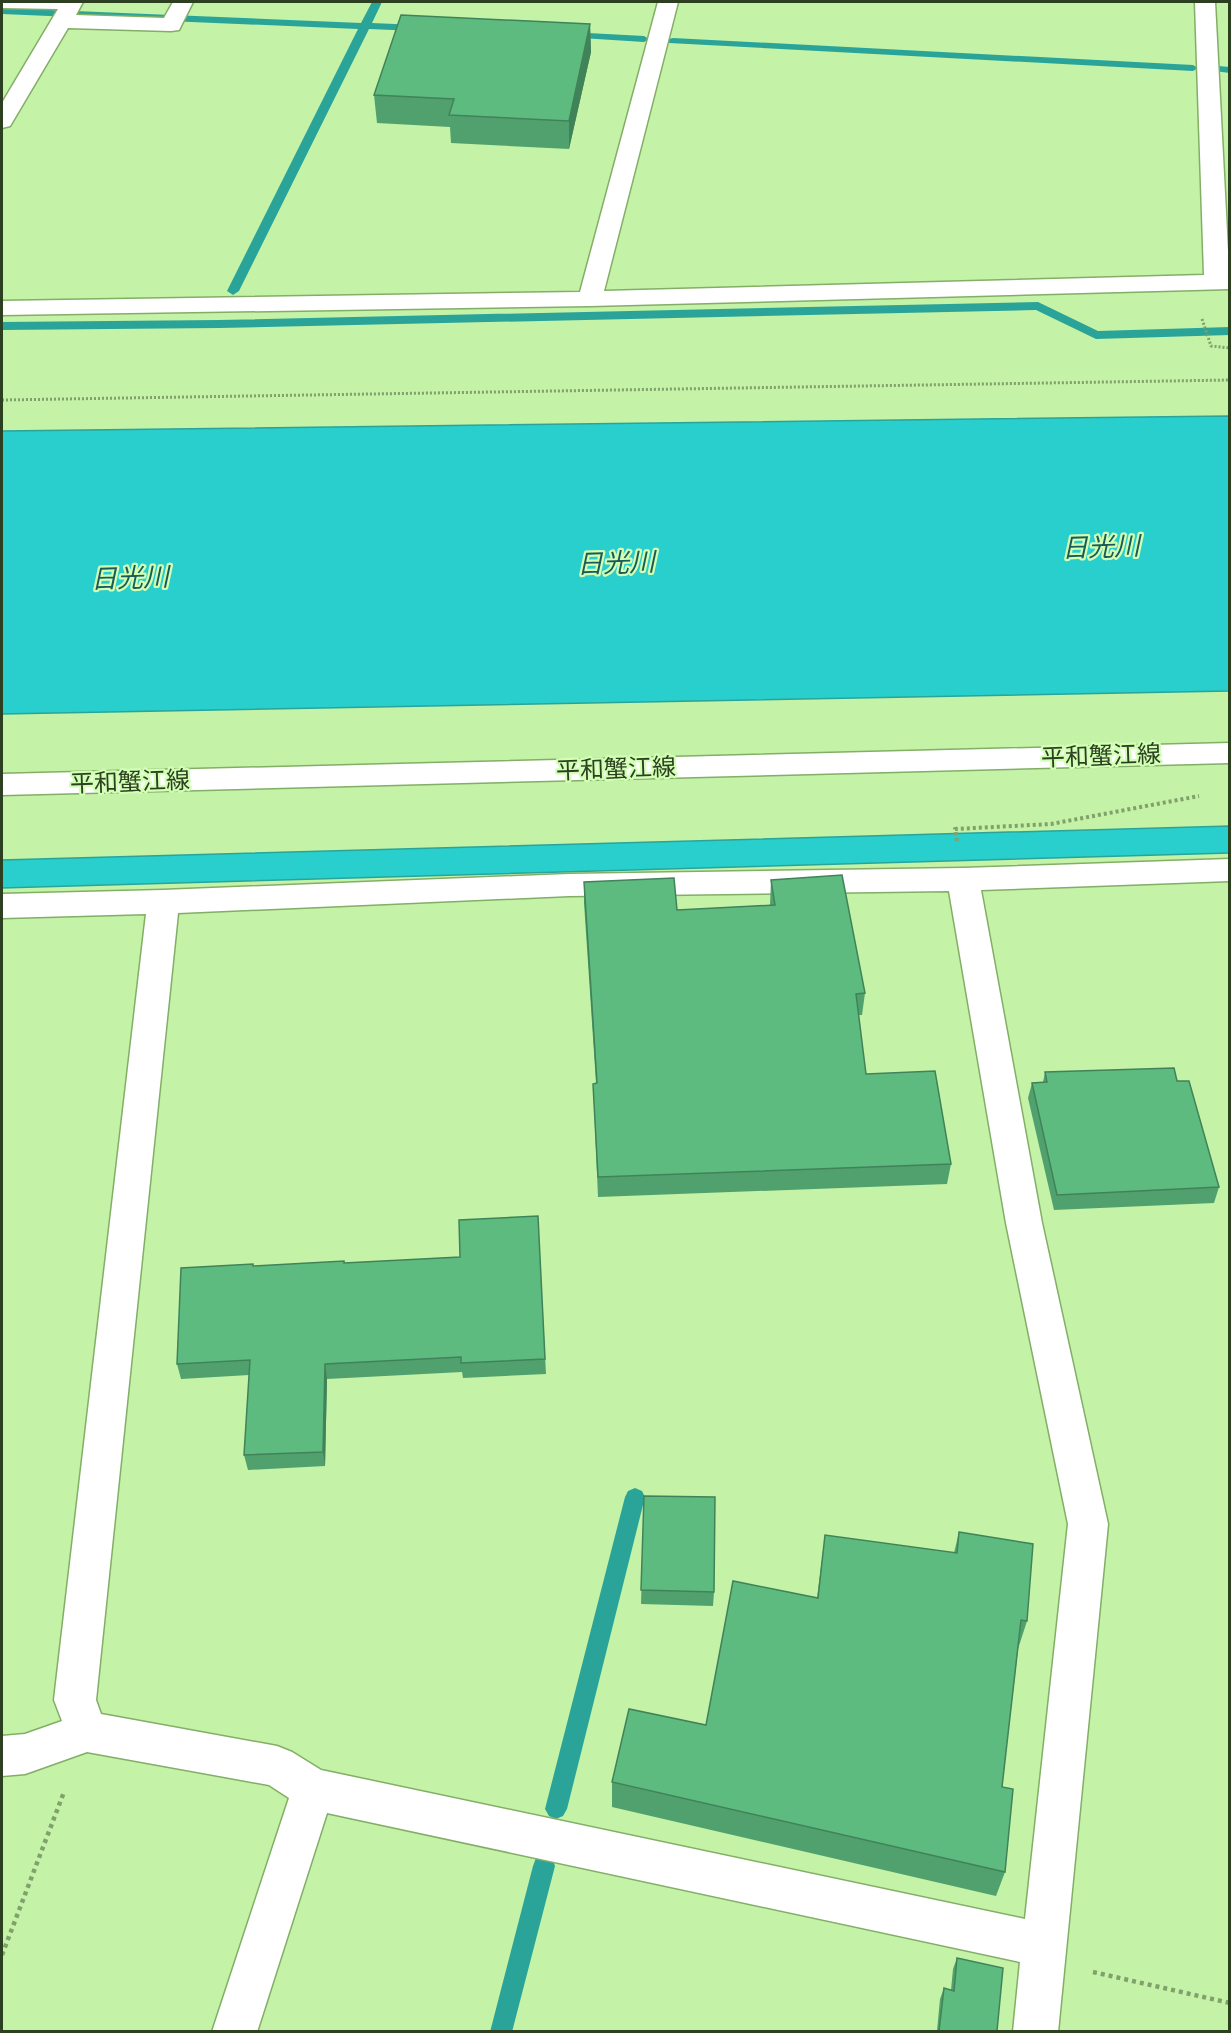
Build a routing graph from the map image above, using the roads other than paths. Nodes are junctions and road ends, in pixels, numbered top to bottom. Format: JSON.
{"nodes":[{"id":1,"x":2,"y":2,"type":"edge"},
{"id":2,"x":668,"y":2,"type":"edge"},
{"id":3,"x":1205,"y":2,"type":"edge"},
{"id":4,"x":69,"y":9,"type":"edge"},
{"id":5,"x":177,"y":13,"type":"edge"},
{"id":6,"x":2,"y":121,"type":"edge"},
{"id":7,"x":1223,"y":282,"type":"edge"},
{"id":8,"x":590,"y":299,"type":"junction"},
{"id":9,"x":2,"y":308,"type":"edge"},
{"id":10,"x":1230,"y":753,"type":"edge"},
{"id":11,"x":2,"y":785,"type":"edge"},
{"id":12,"x":1230,"y":870,"type":"edge"},
{"id":13,"x":963,"y":879,"type":"junction"},
{"id":14,"x":163,"y":902,"type":"junction"},
{"id":15,"x":2,"y":906,"type":"edge"},
{"id":16,"x":87,"y":1732,"type":"junction"},
{"id":17,"x":2,"y":1756,"type":"edge"},
{"id":18,"x":313,"y":1789,"type":"junction"},
{"id":19,"x":1043,"y":1953,"type":"junction"},
{"id":20,"x":234,"y":2031,"type":"edge"},
{"id":21,"x":1035,"y":2031,"type":"edge"}],
"edges":[{"from":1,"to":4,"type":"street"},
{"from":2,"to":8,"type":"street"},
{"from":3,"to":7,"type":"street"},
{"from":4,"to":5,"type":"street"},
{"from":4,"to":6,"type":"street"},
{"from":7,"to":8,"type":"street"},
{"from":8,"to":9,"type":"street"},
{"from":10,"to":11,"type":"street","name":"平和蟹江線"},
{"from":12,"to":13,"type":"street"},
{"from":13,"to":14,"type":"street"},
{"from":13,"to":19,"type":"street"},
{"from":14,"to":15,"type":"street"},
{"from":14,"to":16,"type":"street"},
{"from":16,"to":17,"type":"street"},
{"from":16,"to":18,"type":"street"},
{"from":18,"to":19,"type":"street"},
{"from":18,"to":20,"type":"street"},
{"from":19,"to":21,"type":"street"}]}
